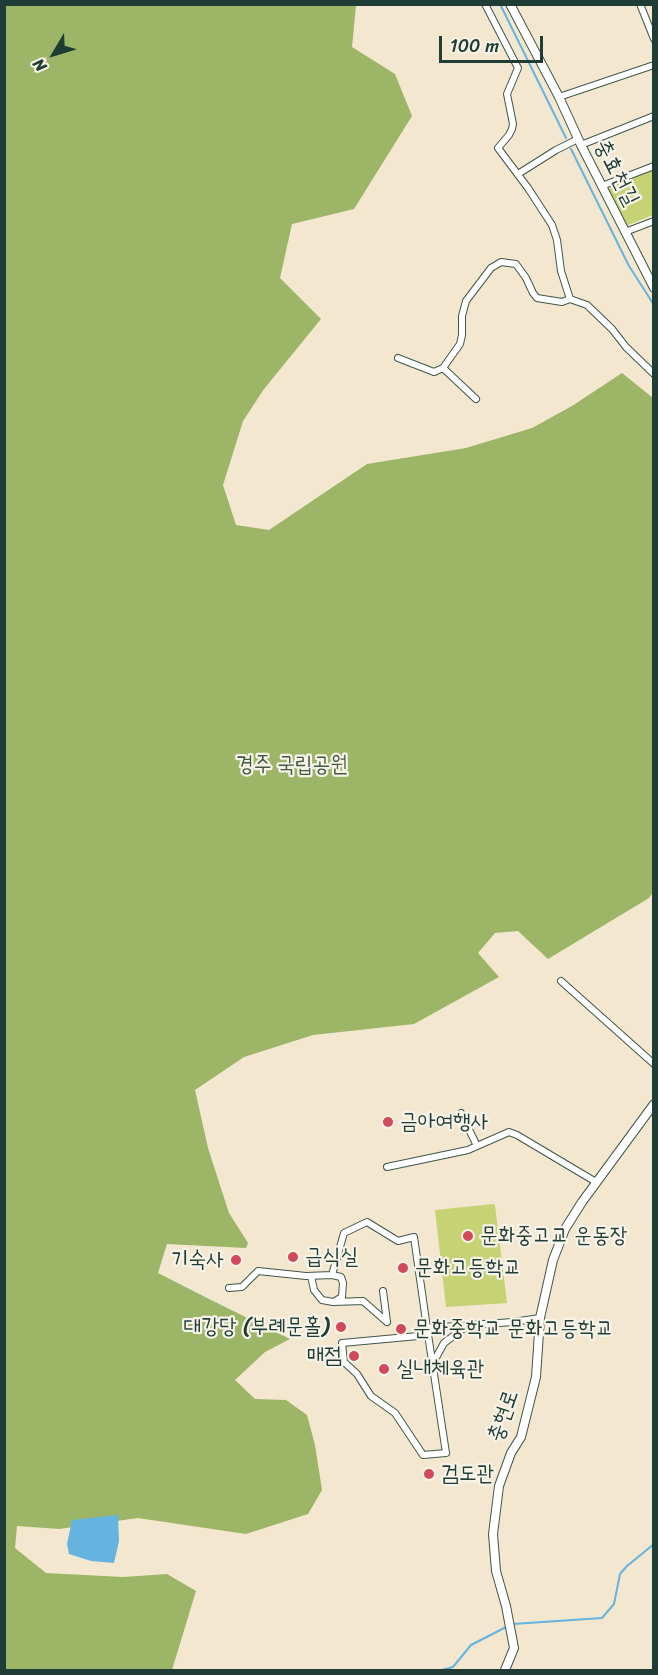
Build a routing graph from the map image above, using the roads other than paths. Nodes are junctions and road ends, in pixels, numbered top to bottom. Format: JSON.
{"nodes":[{"id":1,"x":485,"y":4,"type":"edge"},
{"id":2,"x":510,"y":4,"type":"edge"},
{"id":3,"x":640,"y":4,"type":"edge"},
{"id":4,"x":654,"y":39,"type":"edge"},
{"id":5,"x":654,"y":65,"type":"edge"},
{"id":6,"x":559,"y":98,"type":"junction"},
{"id":7,"x":654,"y":116,"type":"edge"},
{"id":8,"x":579,"y":142,"type":"junction"},
{"id":9,"x":654,"y":166,"type":"edge"},
{"id":10,"x":518,"y":174,"type":"junction"},
{"id":11,"x":602,"y":186,"type":"junction"},
{"id":12,"x":654,"y":221,"type":"edge"},
{"id":13,"x":625,"y":232,"type":"junction"},
{"id":14,"x":654,"y":288,"type":"edge"},
{"id":15,"x":570,"y":299,"type":"junction"},
{"id":16,"x":398,"y":358,"type":"dead end"},
{"id":17,"x":443,"y":368,"type":"junction"},
{"id":18,"x":654,"y":374,"type":"edge"},
{"id":19,"x":476,"y":399,"type":"dead end"},
{"id":20,"x":561,"y":981,"type":"dead end"},
{"id":21,"x":654,"y":1064,"type":"edge"},
{"id":22,"x":654,"y":1104,"type":"edge"},
{"id":23,"x":461,"y":1113,"type":"dead end"},
{"id":24,"x":477,"y":1146,"type":"junction"},
{"id":25,"x":387,"y":1167,"type":"dead end"},
{"id":26,"x":596,"y":1182,"type":"junction"},
{"id":27,"x":332,"y":1275,"type":"junction"},
{"id":28,"x":311,"y":1276,"type":"junction"},
{"id":29,"x":229,"y":1288,"type":"dead end"},
{"id":30,"x":383,"y":1291,"type":"dead end"},
{"id":31,"x":333,"y":1302,"type":"junction"},
{"id":32,"x":540,"y":1318,"type":"junction"},
{"id":33,"x":482,"y":1324,"type":"junction"},
{"id":34,"x":428,"y":1328,"type":"junction"},
{"id":35,"x":433,"y":1364,"type":"junction"},
{"id":36,"x":505,"y":1671,"type":"edge"}],
"edges":[{"from":1,"to":10,"type":"street"},
{"from":2,"to":6,"type":"street","name":"충효천길"},
{"from":3,"to":4,"type":"street"},
{"from":5,"to":6,"type":"street"},
{"from":6,"to":8,"type":"street","name":"충효천길"},
{"from":7,"to":8,"type":"street"},
{"from":8,"to":10,"type":"street","name":"충효천길"},
{"from":8,"to":11,"type":"street","name":"충효천길"},
{"from":9,"to":11,"type":"street"},
{"from":10,"to":15,"type":"street"},
{"from":11,"to":13,"type":"street","name":"충효천길"},
{"from":12,"to":13,"type":"street"},
{"from":13,"to":14,"type":"street","name":"충효천길"},
{"from":15,"to":17,"type":"street"},
{"from":15,"to":18,"type":"street"},
{"from":16,"to":17,"type":"street"},
{"from":17,"to":19,"type":"street"},
{"from":20,"to":21,"type":"street"},
{"from":22,"to":26,"type":"street","name":"충현로"},
{"from":23,"to":24,"type":"street"},
{"from":24,"to":25,"type":"street"},
{"from":24,"to":26,"type":"street"},
{"from":26,"to":32,"type":"street","name":"충현로"},
{"from":27,"to":28,"type":"street"},
{"from":27,"to":31,"type":"street"},
{"from":27,"to":34,"type":"street"},
{"from":28,"to":29,"type":"street"},
{"from":28,"to":31,"type":"street"},
{"from":30,"to":31,"type":"street"},
{"from":32,"to":33,"type":"street"},
{"from":32,"to":36,"type":"street","name":"충현로"},
{"from":33,"to":34,"type":"street"},
{"from":33,"to":35,"type":"street"},
{"from":34,"to":35,"type":"street"},
{"from":34,"to":35,"type":"street"}]}
